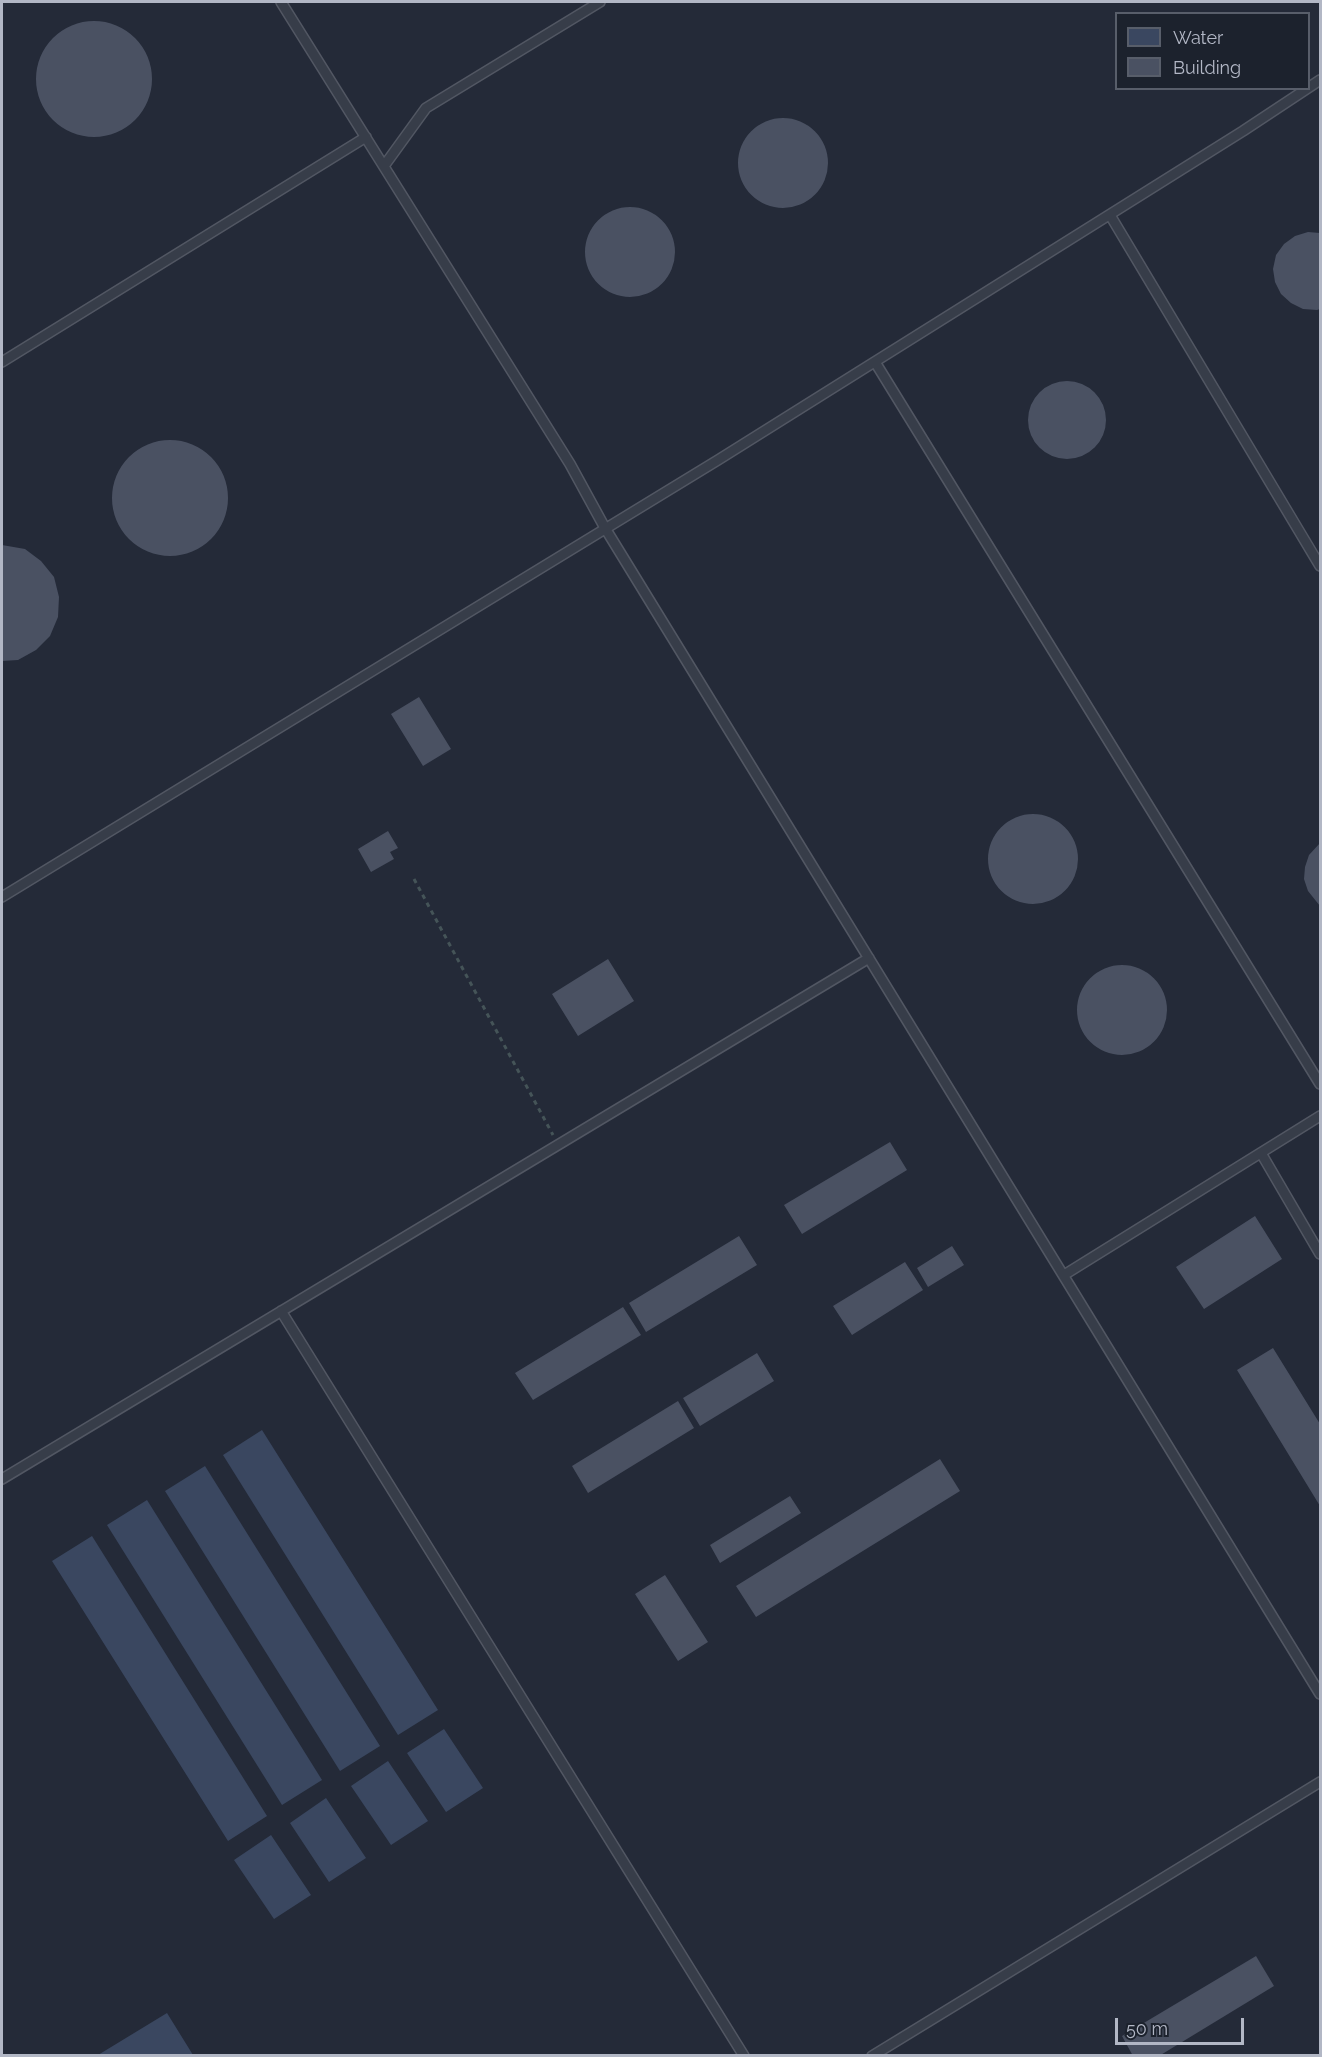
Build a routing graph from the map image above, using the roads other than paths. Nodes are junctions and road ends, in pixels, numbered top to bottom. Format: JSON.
{"nodes":[{"id":1,"x":281,"y":2,"type":"edge"},
{"id":2,"x":600,"y":2,"type":"edge"},
{"id":3,"x":1305,"y":90,"type":"edge"},
{"id":4,"x":366,"y":137,"type":"junction"},
{"id":5,"x":384,"y":166,"type":"junction"},
{"id":6,"x":1110,"y":215,"type":"junction"},
{"id":7,"x":2,"y":362,"type":"edge"},
{"id":8,"x":874,"y":362,"type":"junction"},
{"id":9,"x":605,"y":528,"type":"junction"},
{"id":10,"x":1320,"y":566,"type":"edge"},
{"id":11,"x":2,"y":897,"type":"edge"},
{"id":12,"x":869,"y":958,"type":"junction"},
{"id":13,"x":1320,"y":1084,"type":"edge"},
{"id":14,"x":1320,"y":1116,"type":"edge"},
{"id":15,"x":1261,"y":1153,"type":"junction"},
{"id":16,"x":1320,"y":1254,"type":"edge"},
{"id":17,"x":1064,"y":1275,"type":"junction"},
{"id":18,"x":281,"y":1311,"type":"junction"},
{"id":19,"x":2,"y":1479,"type":"edge"},
{"id":20,"x":1320,"y":1694,"type":"edge"},
{"id":21,"x":1320,"y":1782,"type":"edge"},
{"id":22,"x":744,"y":2055,"type":"edge"},
{"id":23,"x":872,"y":2055,"type":"edge"}],
"edges":[{"from":1,"to":4,"type":"lane"},
{"from":2,"to":5,"type":"lane"},
{"from":3,"to":6,"type":"lane"},
{"from":4,"to":5,"type":"lane"},
{"from":4,"to":7,"type":"lane"},
{"from":5,"to":9,"type":"lane"},
{"from":6,"to":8,"type":"lane"},
{"from":6,"to":10,"type":"lane"},
{"from":8,"to":9,"type":"lane"},
{"from":8,"to":13,"type":"lane"},
{"from":9,"to":11,"type":"lane"},
{"from":9,"to":12,"type":"lane"},
{"from":12,"to":17,"type":"lane"},
{"from":12,"to":18,"type":"lane"},
{"from":14,"to":15,"type":"lane"},
{"from":15,"to":16,"type":"lane"},
{"from":15,"to":17,"type":"lane"},
{"from":17,"to":20,"type":"lane"},
{"from":18,"to":19,"type":"lane"},
{"from":18,"to":22,"type":"lane"},
{"from":21,"to":23,"type":"lane"}]}
